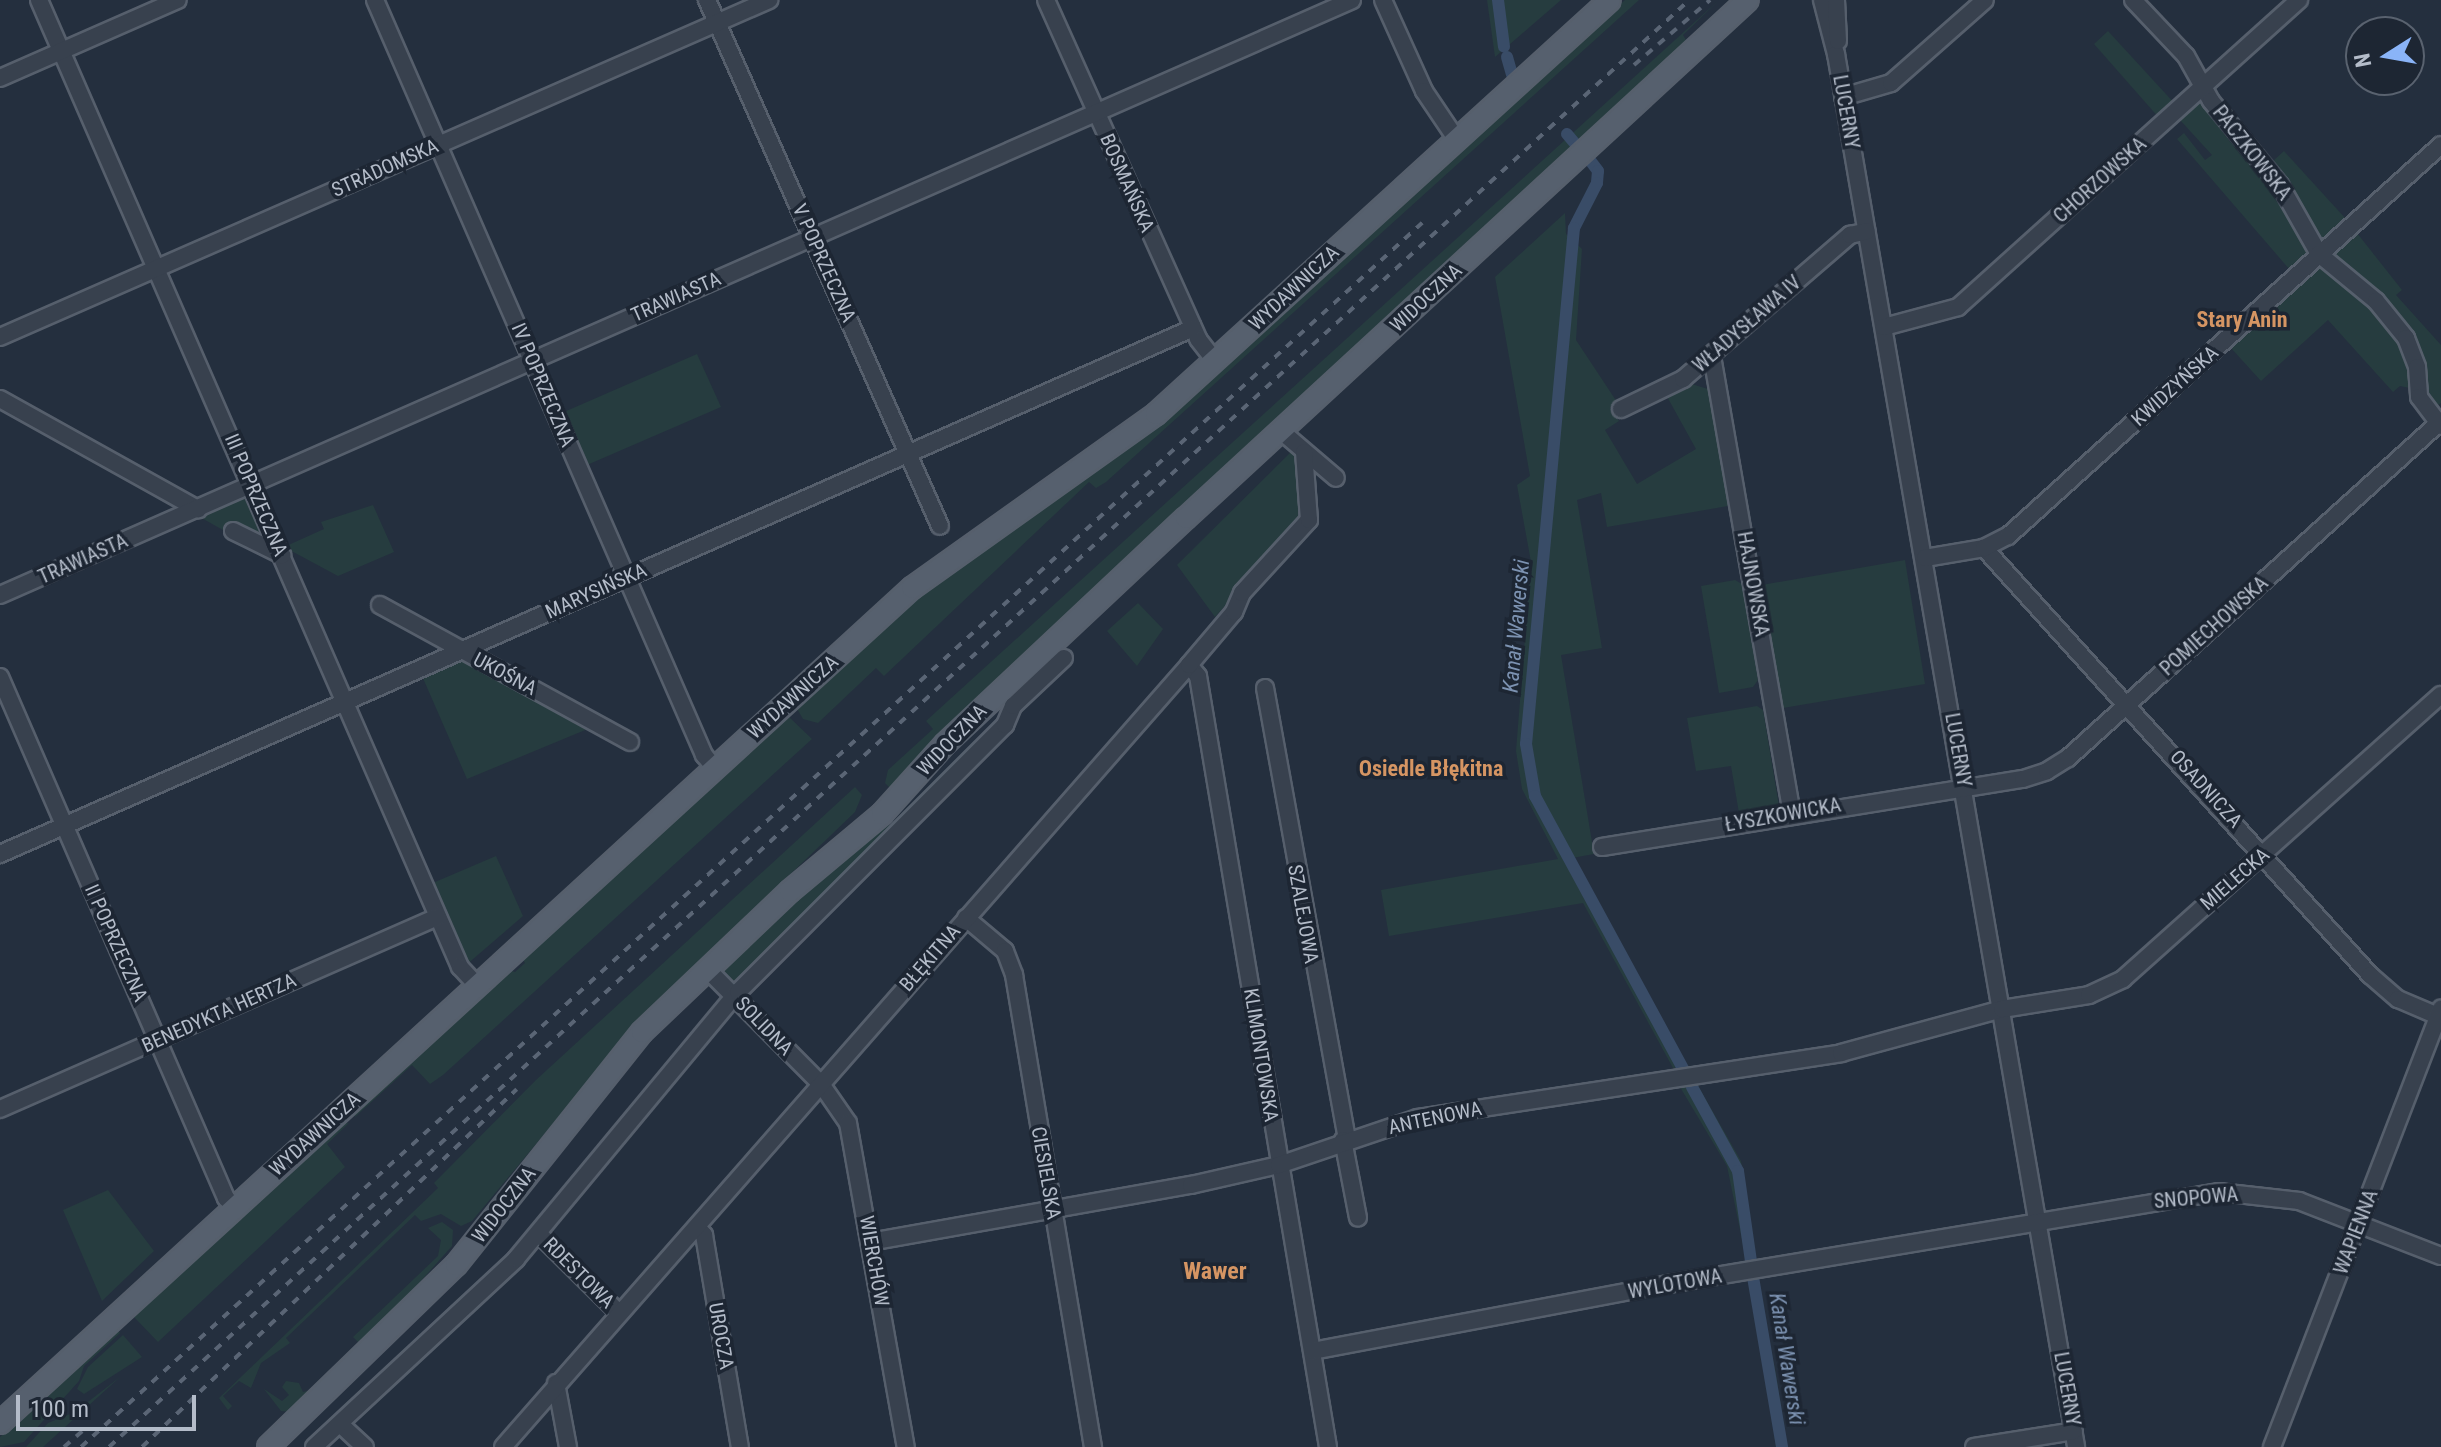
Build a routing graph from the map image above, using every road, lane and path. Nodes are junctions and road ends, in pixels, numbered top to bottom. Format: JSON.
{"nodes":[{"id":1,"x":39,"y":0,"type":"edge"},
{"id":2,"x":178,"y":0,"type":"edge"},
{"id":3,"x":375,"y":0,"type":"edge"},
{"id":4,"x":707,"y":0,"type":"edge"},
{"id":5,"x":769,"y":0,"type":"edge"},
{"id":6,"x":1046,"y":0,"type":"edge"},
{"id":7,"x":1352,"y":0,"type":"edge"},
{"id":8,"x":1383,"y":0,"type":"edge"},
{"id":9,"x":1610,"y":0,"type":"edge"},
{"id":10,"x":1748,"y":0,"type":"edge"},
{"id":11,"x":1766,"y":0,"type":"edge"},
{"id":12,"x":1985,"y":0,"type":"edge"},
{"id":13,"x":2133,"y":0,"type":"edge"},
{"id":14,"x":2299,"y":0,"type":"edge"},
{"id":15,"x":1830,"y":4,"type":"edge"},
{"id":16,"x":717,"y":23,"type":"junction"},
{"id":17,"x":62,"y":51,"type":"junction"},
{"id":18,"x":1675,"y":69,"type":"junction"},
{"id":19,"x":0,"y":78,"type":"edge"},
{"id":20,"x":2205,"y":85,"type":"junction"},
{"id":21,"x":1843,"y":97,"type":"junction"},
{"id":22,"x":1096,"y":115,"type":"junction"},
{"id":23,"x":1457,"y":140,"type":"junction"},
{"id":24,"x":438,"y":145,"type":"junction"},
{"id":25,"x":2441,"y":145,"type":"edge"},
{"id":26,"x":1867,"y":231,"type":"junction"},
{"id":27,"x":812,"y":238,"type":"junction"},
{"id":28,"x":2319,"y":254,"type":"junction"},
{"id":29,"x":156,"y":269,"type":"junction"},
{"id":30,"x":1884,"y":327,"type":"junction"},
{"id":31,"x":1193,"y":328,"type":"junction"},
{"id":32,"x":0,"y":337,"type":"edge"},
{"id":33,"x":1712,"y":356,"type":"junction"},
{"id":34,"x":532,"y":361,"type":"junction"},
{"id":35,"x":1215,"y":361,"type":"junction"},
{"id":36,"x":0,"y":399,"type":"edge"},
{"id":37,"x":1621,"y":409,"type":"dead end"},
{"id":38,"x":2440,"y":423,"type":"edge"},
{"id":39,"x":1281,"y":431,"type":"junction"},
{"id":40,"x":1304,"y":452,"type":"junction"},
{"id":41,"x":908,"y":455,"type":"junction"},
{"id":42,"x":1336,"y":478,"type":"dead end"},
{"id":43,"x":252,"y":485,"type":"junction"},
{"id":44,"x":198,"y":509,"type":"junction"},
{"id":45,"x":940,"y":526,"type":"dead end"},
{"id":46,"x":233,"y":531,"type":"dead end"},
{"id":47,"x":1984,"y":548,"type":"junction"},
{"id":48,"x":282,"y":555,"type":"junction"},
{"id":49,"x":1925,"y":558,"type":"junction"},
{"id":50,"x":626,"y":578,"type":"junction"},
{"id":51,"x":0,"y":595,"type":"edge"},
{"id":52,"x":380,"y":605,"type":"dead end"},
{"id":53,"x":462,"y":651,"type":"junction"},
{"id":54,"x":1064,"y":658,"type":"dead end"},
{"id":55,"x":1189,"y":665,"type":"junction"},
{"id":56,"x":0,"y":677,"type":"edge"},
{"id":57,"x":1265,"y":688,"type":"dead end"},
{"id":58,"x":2441,"y":695,"type":"edge"},
{"id":59,"x":343,"y":702,"type":"junction"},
{"id":60,"x":2128,"y":702,"type":"junction"},
{"id":61,"x":630,"y":742,"type":"dead end"},
{"id":62,"x":715,"y":768,"type":"junction"},
{"id":63,"x":1964,"y":788,"type":"junction"},
{"id":64,"x":1792,"y":813,"type":"junction"},
{"id":65,"x":65,"y":826,"type":"junction"},
{"id":66,"x":1602,"y":847,"type":"dead end"},
{"id":67,"x":0,"y":854,"type":"edge"},
{"id":68,"x":2264,"y":854,"type":"junction"},
{"id":69,"x":438,"y":917,"type":"junction"},
{"id":70,"x":966,"y":918,"type":"junction"},
{"id":71,"x":707,"y":969,"type":"junction"},
{"id":72,"x":478,"y":986,"type":"junction"},
{"id":73,"x":735,"y":996,"type":"junction"},
{"id":74,"x":2002,"y":1009,"type":"junction"},
{"id":75,"x":2439,"y":1012,"type":"edge"},
{"id":76,"x":158,"y":1039,"type":"junction"},
{"id":77,"x":821,"y":1084,"type":"junction"},
{"id":78,"x":0,"y":1109,"type":"edge"},
{"id":79,"x":1345,"y":1140,"type":"junction"},
{"id":80,"x":1279,"y":1165,"type":"junction"},
{"id":81,"x":235,"y":1208,"type":"junction"},
{"id":82,"x":1053,"y":1211,"type":"junction"},
{"id":83,"x":1358,"y":1218,"type":"dead end"},
{"id":84,"x":2038,"y":1222,"type":"junction"},
{"id":85,"x":2359,"y":1224,"type":"junction"},
{"id":86,"x":697,"y":1227,"type":"junction"},
{"id":87,"x":539,"y":1234,"type":"junction"},
{"id":88,"x":870,"y":1242,"type":"junction"},
{"id":89,"x":2441,"y":1256,"type":"edge"},
{"id":90,"x":619,"y":1313,"type":"junction"},
{"id":91,"x":1313,"y":1351,"type":"junction"},
{"id":92,"x":556,"y":1383,"type":"junction"},
{"id":93,"x":0,"y":1423,"type":"edge"},
{"id":94,"x":340,"y":1424,"type":"junction"},
{"id":95,"x":2075,"y":1439,"type":"edge"},
{"id":96,"x":508,"y":1445,"type":"edge"},
{"id":97,"x":268,"y":1447,"type":"edge"},
{"id":98,"x":314,"y":1447,"type":"edge"},
{"id":99,"x":365,"y":1447,"type":"edge"},
{"id":100,"x":568,"y":1447,"type":"edge"},
{"id":101,"x":740,"y":1447,"type":"edge"},
{"id":102,"x":906,"y":1447,"type":"edge"},
{"id":103,"x":1093,"y":1447,"type":"edge"},
{"id":104,"x":1328,"y":1447,"type":"edge"},
{"id":105,"x":1974,"y":1447,"type":"edge"},
{"id":106,"x":2272,"y":1447,"type":"edge"}],
"edges":[{"from":1,"to":17,"type":"street","name":"III POPRZECZNA"},
{"from":2,"to":17,"type":"street"},
{"from":3,"to":24,"type":"street","name":"IV POPRZECZNA"},
{"from":4,"to":16,"type":"street","name":"V POPRZECZNA"},
{"from":5,"to":16,"type":"street","name":"STRADOMSKA"},
{"from":6,"to":22,"type":"street","name":"BOSMAŃSKA"},
{"from":7,"to":22,"type":"street","name":"TRAWIASTA"},
{"from":8,"to":23,"type":"street"},
{"from":9,"to":23,"type":"main road","name":"WYDAWNICZA"},
{"from":10,"to":18,"type":"main road","name":"WIDOCZNA"},
{"from":11,"to":18,"type":"main road","name":"WIDOCZNA"},
{"from":12,"to":21,"type":"street"},
{"from":13,"to":20,"type":"street","name":"PACZKOWSKA"},
{"from":14,"to":20,"type":"street","name":"CHORZOWSKA"},
{"from":15,"to":21,"type":"street","name":"LUCERNY"},
{"from":16,"to":24,"type":"street","name":"STRADOMSKA"},
{"from":16,"to":27,"type":"street","name":"V POPRZECZNA"},
{"from":17,"to":19,"type":"street"},
{"from":17,"to":29,"type":"street","name":"III POPRZECZNA"},
{"from":18,"to":39,"type":"main road","name":"WIDOCZNA"},
{"from":20,"to":28,"type":"street","name":"PACZKOWSKA"},
{"from":20,"to":30,"type":"street","name":"CHORZOWSKA"},
{"from":21,"to":26,"type":"street","name":"LUCERNY"},
{"from":22,"to":27,"type":"street","name":"TRAWIASTA"},
{"from":22,"to":31,"type":"street","name":"BOSMAŃSKA"},
{"from":23,"to":35,"type":"main road","name":"WYDAWNICZA"},
{"from":24,"to":29,"type":"street","name":"STRADOMSKA"},
{"from":24,"to":34,"type":"street","name":"IV POPRZECZNA"},
{"from":25,"to":28,"type":"street","name":"KWIDZYŃSKA"},
{"from":26,"to":30,"type":"street","name":"LUCERNY"},
{"from":26,"to":33,"type":"street","name":"WŁADYSŁAWA IV"},
{"from":27,"to":34,"type":"street","name":"TRAWIASTA"},
{"from":27,"to":41,"type":"street","name":"V POPRZECZNA"},
{"from":28,"to":38,"type":"street","name":"PACZKOWSKA"},
{"from":28,"to":47,"type":"street","name":"KWIDZYŃSKA"},
{"from":29,"to":32,"type":"street","name":"STRADOMSKA"},
{"from":29,"to":43,"type":"street","name":"III POPRZECZNA"},
{"from":30,"to":49,"type":"street","name":"LUCERNY"},
{"from":31,"to":35,"type":"street","name":"BOSMAŃSKA"},
{"from":31,"to":41,"type":"street","name":"MARYSIŃSKA"},
{"from":33,"to":37,"type":"street","name":"WŁADYSŁAWA IV"},
{"from":33,"to":64,"type":"street","name":"HAJNOWSKA"},
{"from":34,"to":43,"type":"street","name":"TRAWIASTA"},
{"from":34,"to":50,"type":"street","name":"IV POPRZECZNA"},
{"from":35,"to":62,"type":"main road","name":"WYDAWNICZA"},
{"from":36,"to":44,"type":"street"},
{"from":38,"to":60,"type":"street","name":"POMIECHOWSKA"},
{"from":39,"to":40,"type":"street"},
{"from":39,"to":71,"type":"main road","name":"WIDOCZNA"},
{"from":40,"to":42,"type":"street"},
{"from":40,"to":55,"type":"street","name":"BŁĘKITNA"},
{"from":41,"to":45,"type":"street","name":"V POPRZECZNA"},
{"from":41,"to":50,"type":"street","name":"MARYSIŃSKA"},
{"from":43,"to":44,"type":"street","name":"TRAWIASTA"},
{"from":43,"to":48,"type":"street","name":"III POPRZECZNA"},
{"from":44,"to":51,"type":"street","name":"TRAWIASTA"},
{"from":46,"to":48,"type":"street"},
{"from":47,"to":49,"type":"street","name":"KWIDZYŃSKA"},
{"from":47,"to":60,"type":"street","name":"OSADNICZA"},
{"from":48,"to":59,"type":"street","name":"III POPRZECZNA"},
{"from":49,"to":63,"type":"street","name":"LUCERNY"},
{"from":50,"to":53,"type":"street","name":"MARYSIŃSKA"},
{"from":50,"to":62,"type":"street","name":"IV POPRZECZNA"},
{"from":52,"to":53,"type":"street","name":"UKOŚNA"},
{"from":53,"to":59,"type":"street","name":"MARYSIŃSKA"},
{"from":53,"to":61,"type":"street","name":"UKOŚNA"},
{"from":54,"to":73,"type":"street","name":"WIDOCZNA"},
{"from":55,"to":70,"type":"street","name":"BŁĘKITNA"},
{"from":55,"to":80,"type":"street","name":"KLIMONTOWSKA"},
{"from":56,"to":65,"type":"street","name":"II POPRZECZNA"},
{"from":57,"to":79,"type":"street","name":"SZALEJOWA"},
{"from":58,"to":68,"type":"street","name":"MIELECKA"},
{"from":59,"to":65,"type":"street","name":"MARYSIŃSKA"},
{"from":59,"to":69,"type":"street","name":"III POPRZECZNA"},
{"from":60,"to":63,"type":"street","name":"POMIECHOWSKA"},
{"from":60,"to":68,"type":"street","name":"OSADNICZA"},
{"from":62,"to":72,"type":"main road","name":"WYDAWNICZA"},
{"from":63,"to":64,"type":"street","name":"ŁYSZKOWICKA"},
{"from":63,"to":74,"type":"street","name":"LUCERNY"},
{"from":64,"to":66,"type":"street","name":"ŁYSZKOWICKA"},
{"from":65,"to":67,"type":"street","name":"MARYSIŃSKA"},
{"from":65,"to":76,"type":"street","name":"II POPRZECZNA"},
{"from":68,"to":74,"type":"street","name":"MIELECKA"},
{"from":68,"to":75,"type":"street","name":"OSADNICZA"},
{"from":69,"to":72,"type":"street","name":"III POPRZECZNA"},
{"from":69,"to":76,"type":"street","name":"BENEDYKTA HERTZA"},
{"from":70,"to":77,"type":"street","name":"BŁĘKITNA"},
{"from":70,"to":82,"type":"street","name":"CIESIELSKA"},
{"from":71,"to":73,"type":"street","name":"SOLIDNA"},
{"from":71,"to":97,"type":"main road","name":"WIDOCZNA"},
{"from":72,"to":81,"type":"main road","name":"WYDAWNICZA"},
{"from":73,"to":77,"type":"street","name":"SOLIDNA"},
{"from":73,"to":87,"type":"street","name":"WIDOCZNA"},
{"from":74,"to":79,"type":"street","name":"ANTENOWA"},
{"from":74,"to":84,"type":"street","name":"LUCERNY"},
{"from":75,"to":85,"type":"street","name":"WAPIENNA"},
{"from":76,"to":78,"type":"street","name":"BENEDYKTA HERTZA"},
{"from":76,"to":81,"type":"street","name":"II POPRZECZNA"},
{"from":77,"to":86,"type":"street","name":"BŁĘKITNA"},
{"from":77,"to":88,"type":"street","name":"WIERCHÓW"},
{"from":79,"to":80,"type":"street","name":"ANTENOWA"},
{"from":79,"to":83,"type":"street","name":"SZALEJOWA"},
{"from":80,"to":82,"type":"street","name":"ANTENOWA"},
{"from":80,"to":91,"type":"street","name":"KLIMONTOWSKA"},
{"from":81,"to":93,"type":"main road","name":"WYDAWNICZA"},
{"from":82,"to":88,"type":"street","name":"ANTENOWA"},
{"from":82,"to":103,"type":"street","name":"CIESIELSKA"},
{"from":84,"to":85,"type":"street","name":"SNOPOWA"},
{"from":84,"to":91,"type":"street","name":"WYLOTOWA"},
{"from":84,"to":95,"type":"street","name":"LUCERNY"},
{"from":85,"to":89,"type":"street","name":"SNOPOWA"},
{"from":85,"to":106,"type":"street","name":"WAPIENNA"},
{"from":86,"to":90,"type":"street","name":"BŁĘKITNA"},
{"from":86,"to":101,"type":"street","name":"UROCZA"},
{"from":87,"to":90,"type":"street","name":"RDESTOWA"},
{"from":87,"to":94,"type":"street","name":"WIDOCZNA"},
{"from":88,"to":102,"type":"street","name":"WIERCHÓW"},
{"from":90,"to":92,"type":"street","name":"BŁĘKITNA"},
{"from":91,"to":104,"type":"street","name":"KLIMONTOWSKA"},
{"from":92,"to":96,"type":"street","name":"BŁĘKITNA"},
{"from":92,"to":100,"type":"street"},
{"from":94,"to":98,"type":"street","name":"WIDOCZNA"},
{"from":94,"to":99,"type":"street"},
{"from":95,"to":105,"type":"street"}]}
